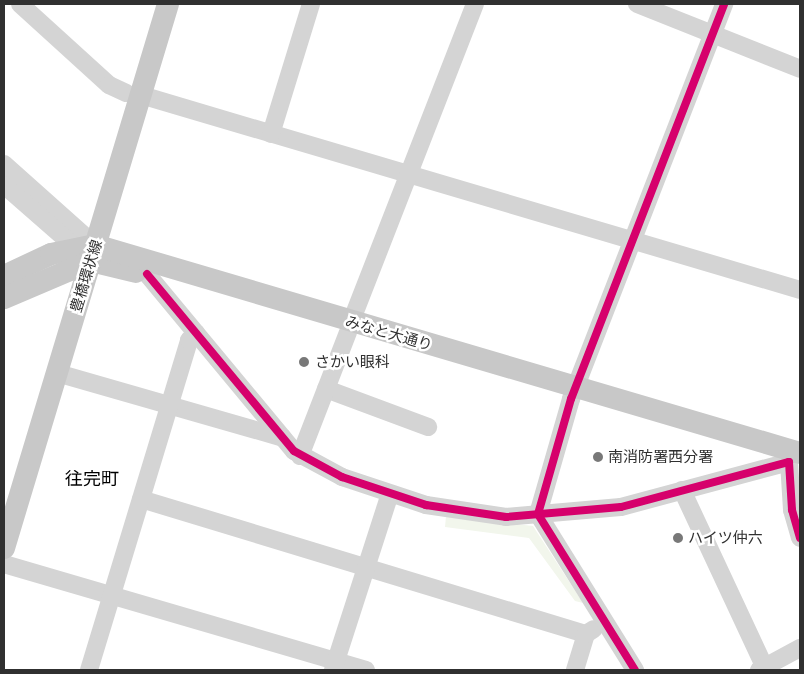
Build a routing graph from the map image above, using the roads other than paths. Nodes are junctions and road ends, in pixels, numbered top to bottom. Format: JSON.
{"nodes":[{"id":1,"x":20,"y":4,"type":"edge"},
{"id":2,"x":153,"y":4,"type":"edge"},
{"id":3,"x":168,"y":4,"type":"edge"},
{"id":4,"x":311,"y":4,"type":"edge"},
{"id":5,"x":474,"y":4,"type":"edge"},
{"id":6,"x":637,"y":4,"type":"edge"},
{"id":7,"x":724,"y":4,"type":"edge"},
{"id":8,"x":713,"y":33,"type":"junction"},
{"id":9,"x":800,"y":69,"type":"edge"},
{"id":10,"x":133,"y":94,"type":"junction"},
{"id":11,"x":271,"y":134,"type":"junction"},
{"id":12,"x":4,"y":164,"type":"edge"},
{"id":13,"x":410,"y":174,"type":"junction"},
{"id":14,"x":4,"y":184,"type":"edge"},
{"id":15,"x":632,"y":239,"type":"junction"},
{"id":16,"x":84,"y":252,"type":"junction"},
{"id":17,"x":147,"y":274,"type":"junction"},
{"id":18,"x":4,"y":276,"type":"edge"},
{"id":19,"x":800,"y":290,"type":"edge"},
{"id":20,"x":4,"y":298,"type":"edge"},
{"id":21,"x":350,"y":327,"type":"junction"},
{"id":22,"x":196,"y":333,"type":"junction"},
{"id":23,"x":57,"y":373,"type":"junction"},
{"id":24,"x":326,"y":389,"type":"junction"},
{"id":25,"x":573,"y":393,"type":"junction"},
{"id":26,"x":170,"y":405,"type":"junction"},
{"id":27,"x":428,"y":427,"type":"dead end"},
{"id":28,"x":283,"y":438,"type":"junction"},
{"id":29,"x":797,"y":455,"type":"edge"},
{"id":30,"x":300,"y":456,"type":"junction"},
{"id":31,"x":682,"y":490,"type":"junction"},
{"id":32,"x":390,"y":494,"type":"junction"},
{"id":33,"x":4,"y":497,"type":"edge"},
{"id":34,"x":142,"y":499,"type":"junction"},
{"id":35,"x":538,"y":514,"type":"junction"},
{"id":36,"x":800,"y":538,"type":"edge"},
{"id":37,"x":4,"y":548,"type":"edge"},
{"id":38,"x":4,"y":564,"type":"edge"},
{"id":39,"x":364,"y":566,"type":"junction"},
{"id":40,"x":112,"y":594,"type":"junction"},
{"id":41,"x":605,"y":622,"type":"junction"},
{"id":42,"x":586,"y":634,"type":"junction"},
{"id":43,"x":800,"y":648,"type":"edge"},
{"id":44,"x":334,"y":666,"type":"edge"},
{"id":45,"x":763,"y":669,"type":"edge"},
{"id":46,"x":89,"y":670,"type":"edge"},
{"id":47,"x":366,"y":670,"type":"edge"},
{"id":48,"x":575,"y":670,"type":"edge"},
{"id":49,"x":635,"y":670,"type":"edge"}],
"edges":[{"from":1,"to":10,"type":"street"},
{"from":2,"to":10,"type":"main road","name":"豊橋環状線"},
{"from":3,"to":10,"type":"main road","name":"豊橋環状線"},
{"from":4,"to":11,"type":"street"},
{"from":5,"to":13,"type":"street"},
{"from":6,"to":8,"type":"street"},
{"from":7,"to":8,"type":"street"},
{"from":8,"to":9,"type":"street"},
{"from":8,"to":15,"type":"street"},
{"from":10,"to":11,"type":"street"},
{"from":10,"to":16,"type":"main road","name":"豊橋環状線"},
{"from":11,"to":13,"type":"street"},
{"from":12,"to":16,"type":"street","name":"みなと大通り"},
{"from":13,"to":15,"type":"street"},
{"from":13,"to":21,"type":"street"},
{"from":14,"to":16,"type":"street","name":"みなと大通り"},
{"from":15,"to":19,"type":"street"},
{"from":15,"to":25,"type":"street"},
{"from":16,"to":17,"type":"main road","name":"みなと大通り"},
{"from":16,"to":18,"type":"main road"},
{"from":16,"to":20,"type":"main road"},
{"from":16,"to":21,"type":"main road","name":"みなと大通り"},
{"from":16,"to":23,"type":"main road","name":"豊橋環状線"},
{"from":16,"to":33,"type":"main road","name":"豊橋環状線"},
{"from":17,"to":21,"type":"main road","name":"みなと大通り"},
{"from":17,"to":22,"type":"street"},
{"from":21,"to":24,"type":"street"},
{"from":21,"to":25,"type":"main road","name":"みなと大通り"},
{"from":22,"to":26,"type":"street"},
{"from":22,"to":28,"type":"street"},
{"from":23,"to":26,"type":"street"},
{"from":23,"to":37,"type":"main road","name":"豊橋環状線"},
{"from":24,"to":27,"type":"street"},
{"from":24,"to":30,"type":"street"},
{"from":25,"to":29,"type":"main road","name":"みなと大通り"},
{"from":25,"to":35,"type":"street"},
{"from":26,"to":28,"type":"street"},
{"from":26,"to":34,"type":"street"},
{"from":28,"to":30,"type":"street"},
{"from":29,"to":31,"type":"street"},
{"from":29,"to":36,"type":"street"},
{"from":30,"to":32,"type":"street"},
{"from":31,"to":35,"type":"street"},
{"from":31,"to":45,"type":"street"},
{"from":32,"to":35,"type":"street"},
{"from":32,"to":39,"type":"street"},
{"from":34,"to":39,"type":"street"},
{"from":34,"to":40,"type":"street"},
{"from":35,"to":41,"type":"street"},
{"from":38,"to":40,"type":"street"},
{"from":39,"to":42,"type":"street"},
{"from":39,"to":44,"type":"street"},
{"from":40,"to":44,"type":"street"},
{"from":40,"to":46,"type":"street"},
{"from":41,"to":42,"type":"street"},
{"from":41,"to":49,"type":"street"},
{"from":42,"to":48,"type":"street"},
{"from":43,"to":45,"type":"street"},
{"from":44,"to":47,"type":"street"}]}
